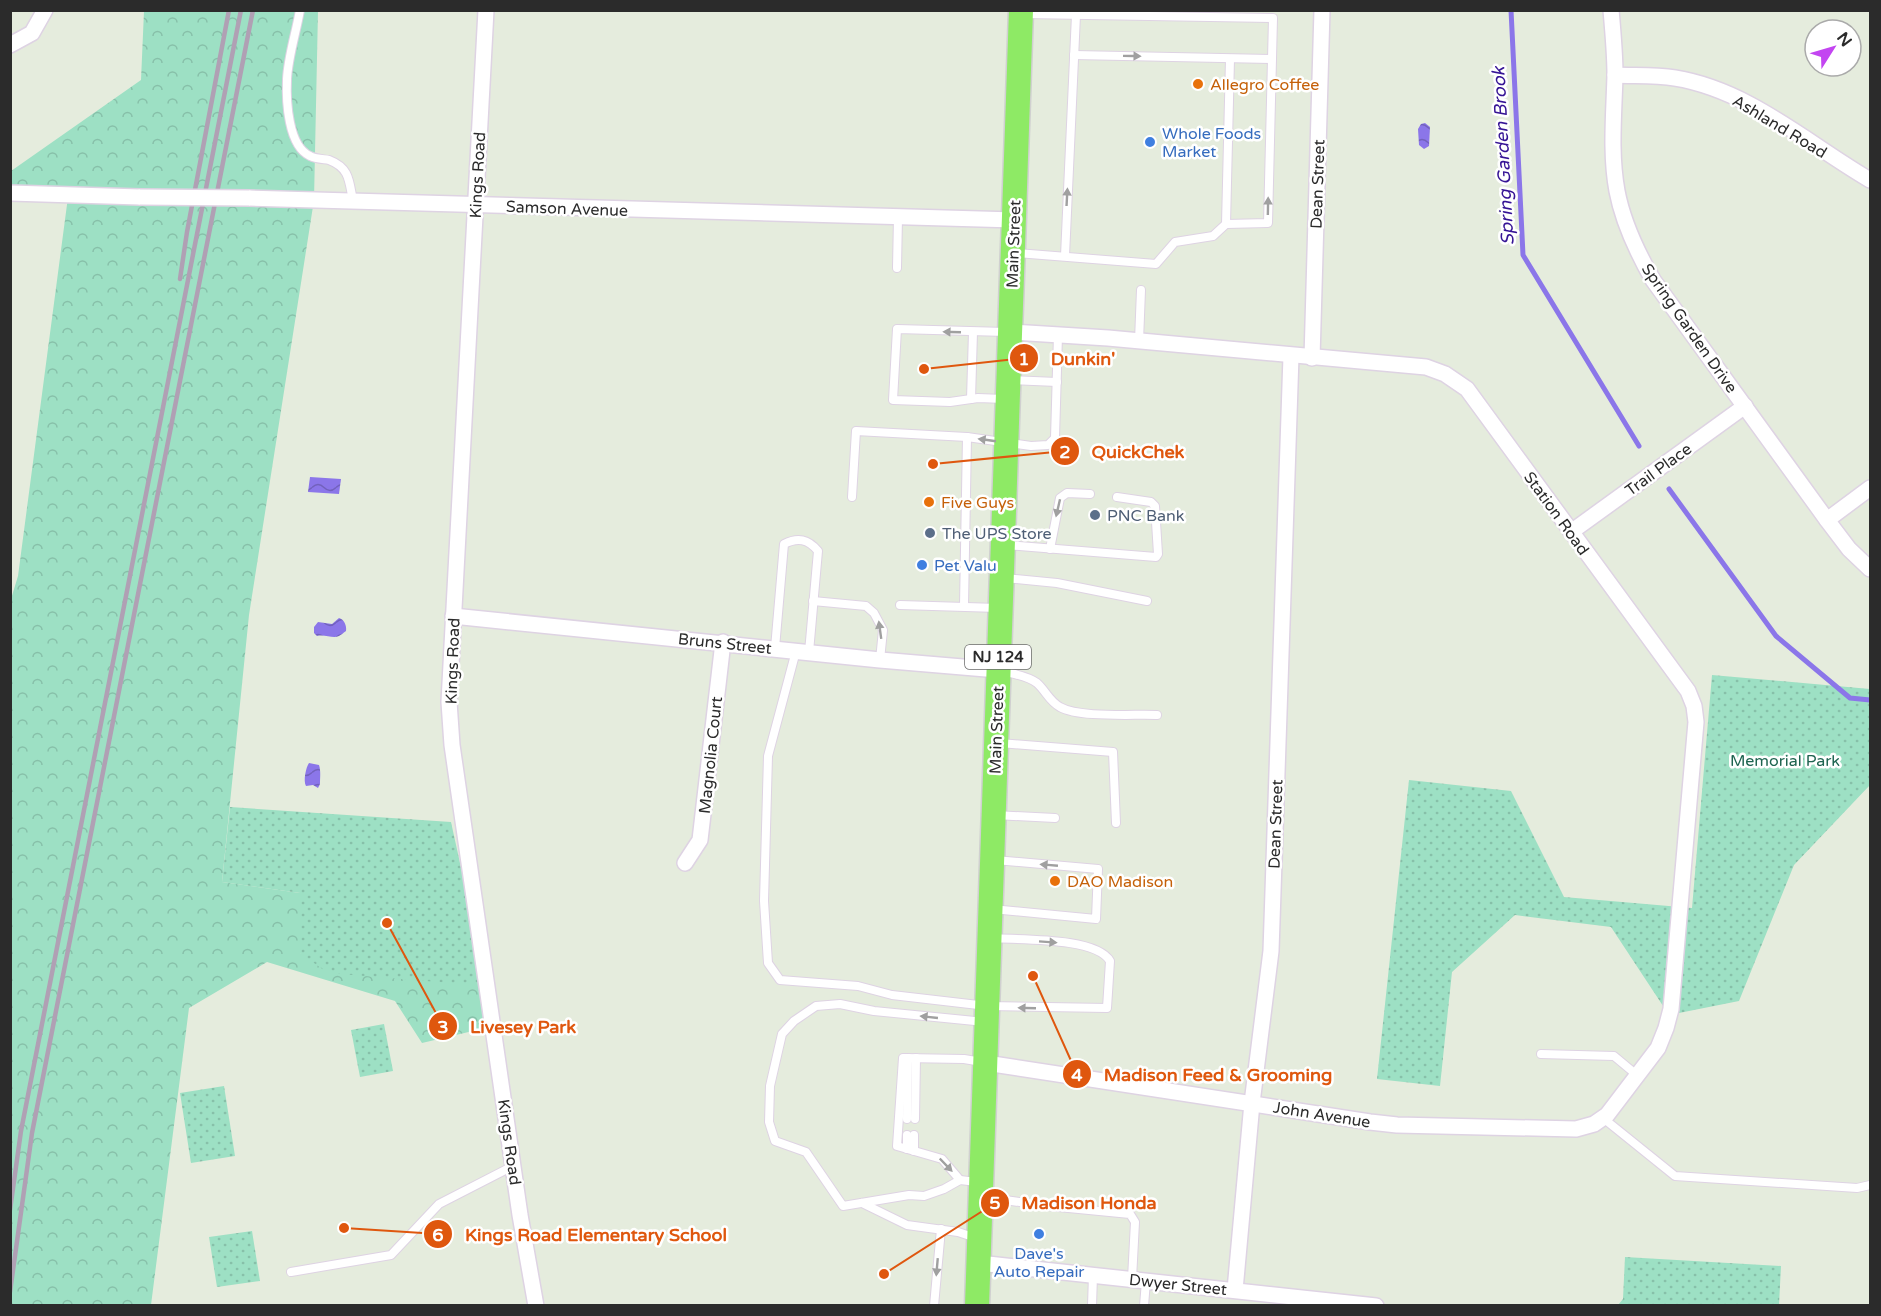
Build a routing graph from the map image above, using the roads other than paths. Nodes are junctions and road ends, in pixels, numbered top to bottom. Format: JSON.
{"nodes":[{"id":1,"x":45,"y":10,"type":"edge"},
{"id":2,"x":300,"y":10,"type":"edge"},
{"id":3,"x":486,"y":10,"type":"edge"},
{"id":4,"x":1322,"y":10,"type":"edge"},
{"id":5,"x":1611,"y":10,"type":"edge"},
{"id":6,"x":1021,"y":12,"type":"edge"},
{"id":7,"x":1076,"y":15,"type":"junction"},
{"id":8,"x":10,"y":45,"type":"edge"},
{"id":9,"x":1074,"y":55,"type":"junction"},
{"id":10,"x":1230,"y":59,"type":"junction"},
{"id":11,"x":1271,"y":59,"type":"junction"},
{"id":12,"x":1615,"y":75,"type":"junction"},
{"id":13,"x":1870,"y":180,"type":"edge"},
{"id":14,"x":10,"y":194,"type":"edge"},
{"id":15,"x":353,"y":201,"type":"junction"},
{"id":16,"x":476,"y":206,"type":"junction"},
{"id":17,"x":898,"y":217,"type":"junction"},
{"id":18,"x":1015,"y":220,"type":"junction"},
{"id":19,"x":1226,"y":224,"type":"junction"},
{"id":20,"x":1013,"y":253,"type":"junction"},
{"id":21,"x":1065,"y":256,"type":"junction"},
{"id":22,"x":897,"y":268,"type":"dead end"},
{"id":23,"x":1141,"y":290,"type":"dead end"},
{"id":24,"x":973,"y":332,"type":"junction"},
{"id":25,"x":1011,"y":332,"type":"junction"},
{"id":26,"x":1058,"y":335,"type":"junction"},
{"id":27,"x":1139,"y":341,"type":"junction"},
{"id":28,"x":1291,"y":356,"type":"junction"},
{"id":29,"x":1312,"y":358,"type":"junction"},
{"id":30,"x":1057,"y":382,"type":"junction"},
{"id":31,"x":1008,"y":389,"type":"junction"},
{"id":32,"x":971,"y":399,"type":"junction"},
{"id":33,"x":1745,"y":406,"type":"junction"},
{"id":34,"x":967,"y":437,"type":"junction"},
{"id":35,"x":1007,"y":443,"type":"junction"},
{"id":36,"x":1870,"y":488,"type":"edge"},
{"id":37,"x":1090,"y":494,"type":"dead end"},
{"id":38,"x":852,"y":497,"type":"dead end"},
{"id":39,"x":1117,"y":497,"type":"dead end"},
{"id":40,"x":1827,"y":520,"type":"junction"},
{"id":41,"x":1571,"y":532,"type":"junction"},
{"id":42,"x":1002,"y":544,"type":"junction"},
{"id":43,"x":1050,"y":549,"type":"junction"},
{"id":44,"x":1870,"y":569,"type":"edge"},
{"id":45,"x":1000,"y":578,"type":"junction"},
{"id":46,"x":813,"y":601,"type":"junction"},
{"id":47,"x":1147,"y":601,"type":"dead end"},
{"id":48,"x":900,"y":605,"type":"dead end"},
{"id":49,"x":964,"y":606,"type":"junction"},
{"id":50,"x":1000,"y":609,"type":"junction"},
{"id":51,"x":453,"y":616,"type":"junction"},
{"id":52,"x":723,"y":642,"type":"junction"},
{"id":53,"x":775,"y":648,"type":"junction"},
{"id":54,"x":802,"y":651,"type":"junction"},
{"id":55,"x":880,"y":660,"type":"junction"},
{"id":56,"x":998,"y":670,"type":"junction"},
{"id":57,"x":1157,"y":715,"type":"dead end"},
{"id":58,"x":995,"y":742,"type":"junction"},
{"id":59,"x":994,"y":814,"type":"junction"},
{"id":60,"x":1055,"y":818,"type":"dead end"},
{"id":61,"x":1116,"y":823,"type":"dead end"},
{"id":62,"x":991,"y":859,"type":"junction"},
{"id":63,"x":685,"y":862,"type":"dead end"},
{"id":64,"x":991,"y":909,"type":"junction"},
{"id":65,"x":989,"y":938,"type":"junction"},
{"id":66,"x":987,"y":1014,"type":"junction"},
{"id":67,"x":1541,"y":1054,"type":"dead end"},
{"id":68,"x":912,"y":1058,"type":"junction"},
{"id":69,"x":986,"y":1063,"type":"junction"},
{"id":70,"x":1638,"y":1076,"type":"junction"},
{"id":71,"x":1252,"y":1103,"type":"junction"},
{"id":72,"x":1603,"y":1118,"type":"junction"},
{"id":73,"x":911,"y":1119,"type":"dead end"},
{"id":74,"x":910,"y":1135,"type":"dead end"},
{"id":75,"x":910,"y":1150,"type":"junction"},
{"id":76,"x":513,"y":1166,"type":"junction"},
{"id":77,"x":1870,"y":1185,"type":"edge"},
{"id":78,"x":974,"y":1187,"type":"junction"},
{"id":79,"x":862,"y":1203,"type":"junction"},
{"id":80,"x":941,"y":1229,"type":"junction"},
{"id":81,"x":980,"y":1251,"type":"junction"},
{"id":82,"x":291,"y":1272,"type":"dead end"},
{"id":83,"x":1093,"y":1275,"type":"junction"},
{"id":84,"x":1139,"y":1280,"type":"junction"},
{"id":85,"x":1235,"y":1290,"type":"junction"},
{"id":86,"x":536,"y":1305,"type":"edge"},
{"id":87,"x":934,"y":1305,"type":"edge"},
{"id":88,"x":977,"y":1305,"type":"edge"},
{"id":89,"x":1092,"y":1305,"type":"edge"},
{"id":90,"x":1144,"y":1305,"type":"edge"},
{"id":91,"x":1376,"y":1305,"type":"edge"}],
"edges":[{"from":1,"to":8,"type":"street"},
{"from":2,"to":15,"type":"lane"},
{"from":3,"to":16,"type":"street","name":"Kings Road"},
{"from":4,"to":29,"type":"street","name":"Dean Street"},
{"from":5,"to":12,"type":"street","name":"Spring Garden Drive"},
{"from":6,"to":7,"type":"lane"},
{"from":6,"to":18,"type":"main road","name":"Main Street","number":"NJ 124"},
{"from":7,"to":9,"type":"lane"},
{"from":7,"to":11,"type":"lane"},
{"from":9,"to":10,"type":"lane","one_way":true},
{"from":21,"to":9,"type":"lane","one_way":true},
{"from":10,"to":11,"type":"lane"},
{"from":10,"to":19,"type":"lane"},
{"from":19,"to":11,"type":"lane","one_way":true},
{"from":12,"to":13,"type":"street","name":"Ashland Road"},
{"from":12,"to":33,"type":"street","name":"Spring Garden Drive"},
{"from":14,"to":15,"type":"street","name":"Samson Avenue","bridge":true},
{"from":15,"to":16,"type":"street","name":"Samson Avenue"},
{"from":16,"to":17,"type":"street","name":"Samson Avenue"},
{"from":16,"to":51,"type":"street","name":"Kings Road"},
{"from":17,"to":18,"type":"street","name":"Samson Avenue"},
{"from":17,"to":22,"type":"lane"},
{"from":18,"to":20,"type":"main road","name":"Main Street","number":"NJ 124"},
{"from":19,"to":21,"type":"lane"},
{"from":20,"to":21,"type":"lane"},
{"from":20,"to":25,"type":"main road","name":"Main Street","number":"NJ 124"},
{"from":23,"to":27,"type":"lane"},
{"from":24,"to":25,"type":"lane"},
{"from":24,"to":32,"type":"lane"},
{"from":24,"to":32,"type":"lane","one_way":true},
{"from":25,"to":26,"type":"street","name":"Station Road"},
{"from":25,"to":31,"type":"main road","name":"Main Street","number":"NJ 124"},
{"from":26,"to":27,"type":"street","name":"Station Road"},
{"from":26,"to":30,"type":"lane"},
{"from":27,"to":28,"type":"street","name":"Station Road"},
{"from":28,"to":29,"type":"street","name":"Station Road"},
{"from":28,"to":71,"type":"street","name":"Dean Street"},
{"from":29,"to":41,"type":"street","name":"Station Road"},
{"from":30,"to":31,"type":"lane"},
{"from":30,"to":35,"type":"lane"},
{"from":31,"to":32,"type":"lane"},
{"from":31,"to":35,"type":"main road","name":"Main Street","number":"NJ 124"},
{"from":33,"to":40,"type":"street","name":"Spring Garden Drive"},
{"from":33,"to":41,"type":"street","name":"Trail Place"},
{"from":35,"to":34,"type":"lane","one_way":true},
{"from":34,"to":38,"type":"lane"},
{"from":34,"to":49,"type":"lane"},
{"from":35,"to":42,"type":"main road","name":"Main Street","number":"NJ 124"},
{"from":36,"to":40,"type":"street"},
{"from":37,"to":43,"type":"lane","one_way":true},
{"from":39,"to":43,"type":"lane"},
{"from":40,"to":44,"type":"street","name":"Spring Garden Drive"},
{"from":41,"to":70,"type":"street","name":"Station Road"},
{"from":42,"to":43,"type":"lane"},
{"from":42,"to":45,"type":"main road","name":"Main Street","number":"NJ 124"},
{"from":45,"to":47,"type":"lane"},
{"from":45,"to":50,"type":"main road","name":"Main Street","number":"NJ 124"},
{"from":46,"to":53,"type":"lane"},
{"from":46,"to":54,"type":"lane"},
{"from":55,"to":46,"type":"lane","one_way":true},
{"from":48,"to":49,"type":"lane"},
{"from":49,"to":50,"type":"lane"},
{"from":50,"to":56,"type":"main road","name":"Main Street","number":"NJ 124"},
{"from":51,"to":52,"type":"street","name":"Bruns Street"},
{"from":51,"to":76,"type":"street","name":"Kings Road"},
{"from":52,"to":53,"type":"street","name":"Bruns Street"},
{"from":52,"to":63,"type":"street","name":"Magnolia Court"},
{"from":53,"to":54,"type":"street","name":"Bruns Street"},
{"from":54,"to":55,"type":"street","name":"Bruns Street"},
{"from":54,"to":66,"type":"lane"},
{"from":55,"to":56,"type":"street","name":"Bruns Street"},
{"from":56,"to":57,"type":"lane"},
{"from":56,"to":58,"type":"main road","name":"Main Street","number":"NJ 124"},
{"from":58,"to":59,"type":"main road","name":"Main Street","number":"NJ 124"},
{"from":58,"to":61,"type":"lane"},
{"from":59,"to":60,"type":"lane"},
{"from":59,"to":62,"type":"main road","name":"Main Street","number":"NJ 124"},
{"from":62,"to":64,"type":"main road","name":"Main Street","number":"NJ 124"},
{"from":64,"to":62,"type":"lane","one_way":true},
{"from":64,"to":65,"type":"main road","name":"Main Street","number":"NJ 124"},
{"from":65,"to":66,"type":"main road","name":"Main Street","number":"NJ 124"},
{"from":65,"to":66,"type":"lane","one_way":true},
{"from":66,"to":69,"type":"main road","name":"Main Street","number":"NJ 124"},
{"from":66,"to":79,"type":"lane","one_way":true},
{"from":67,"to":70,"type":"lane"},
{"from":68,"to":69,"type":"lane"},
{"from":68,"to":73,"type":"lane"},
{"from":68,"to":75,"type":"lane"},
{"from":69,"to":71,"type":"street","name":"John Avenue"},
{"from":69,"to":78,"type":"main road","name":"Main Street","number":"NJ 124"},
{"from":70,"to":72,"type":"street","name":"John Avenue"},
{"from":71,"to":72,"type":"street","name":"John Avenue"},
{"from":71,"to":85,"type":"street","name":"Dean Street"},
{"from":72,"to":77,"type":"lane"},
{"from":74,"to":75,"type":"lane"},
{"from":75,"to":78,"type":"lane","one_way":true},
{"from":76,"to":82,"type":"lane"},
{"from":76,"to":86,"type":"street","name":"Kings Road"},
{"from":78,"to":79,"type":"lane"},
{"from":78,"to":81,"type":"main road","name":"Main Street","number":"NJ 124"},
{"from":78,"to":84,"type":"lane"},
{"from":79,"to":80,"type":"lane"},
{"from":80,"to":81,"type":"lane"},
{"from":80,"to":87,"type":"lane","one_way":true},
{"from":81,"to":83,"type":"street","name":"Dwyer Street"},
{"from":81,"to":88,"type":"main road","name":"Main Street","number":"NJ 124"},
{"from":83,"to":84,"type":"street","name":"Dwyer Street"},
{"from":83,"to":89,"type":"lane"},
{"from":84,"to":85,"type":"street","name":"Dwyer Street"},
{"from":84,"to":90,"type":"lane"},
{"from":85,"to":91,"type":"street","name":"Dwyer Street"}]}
